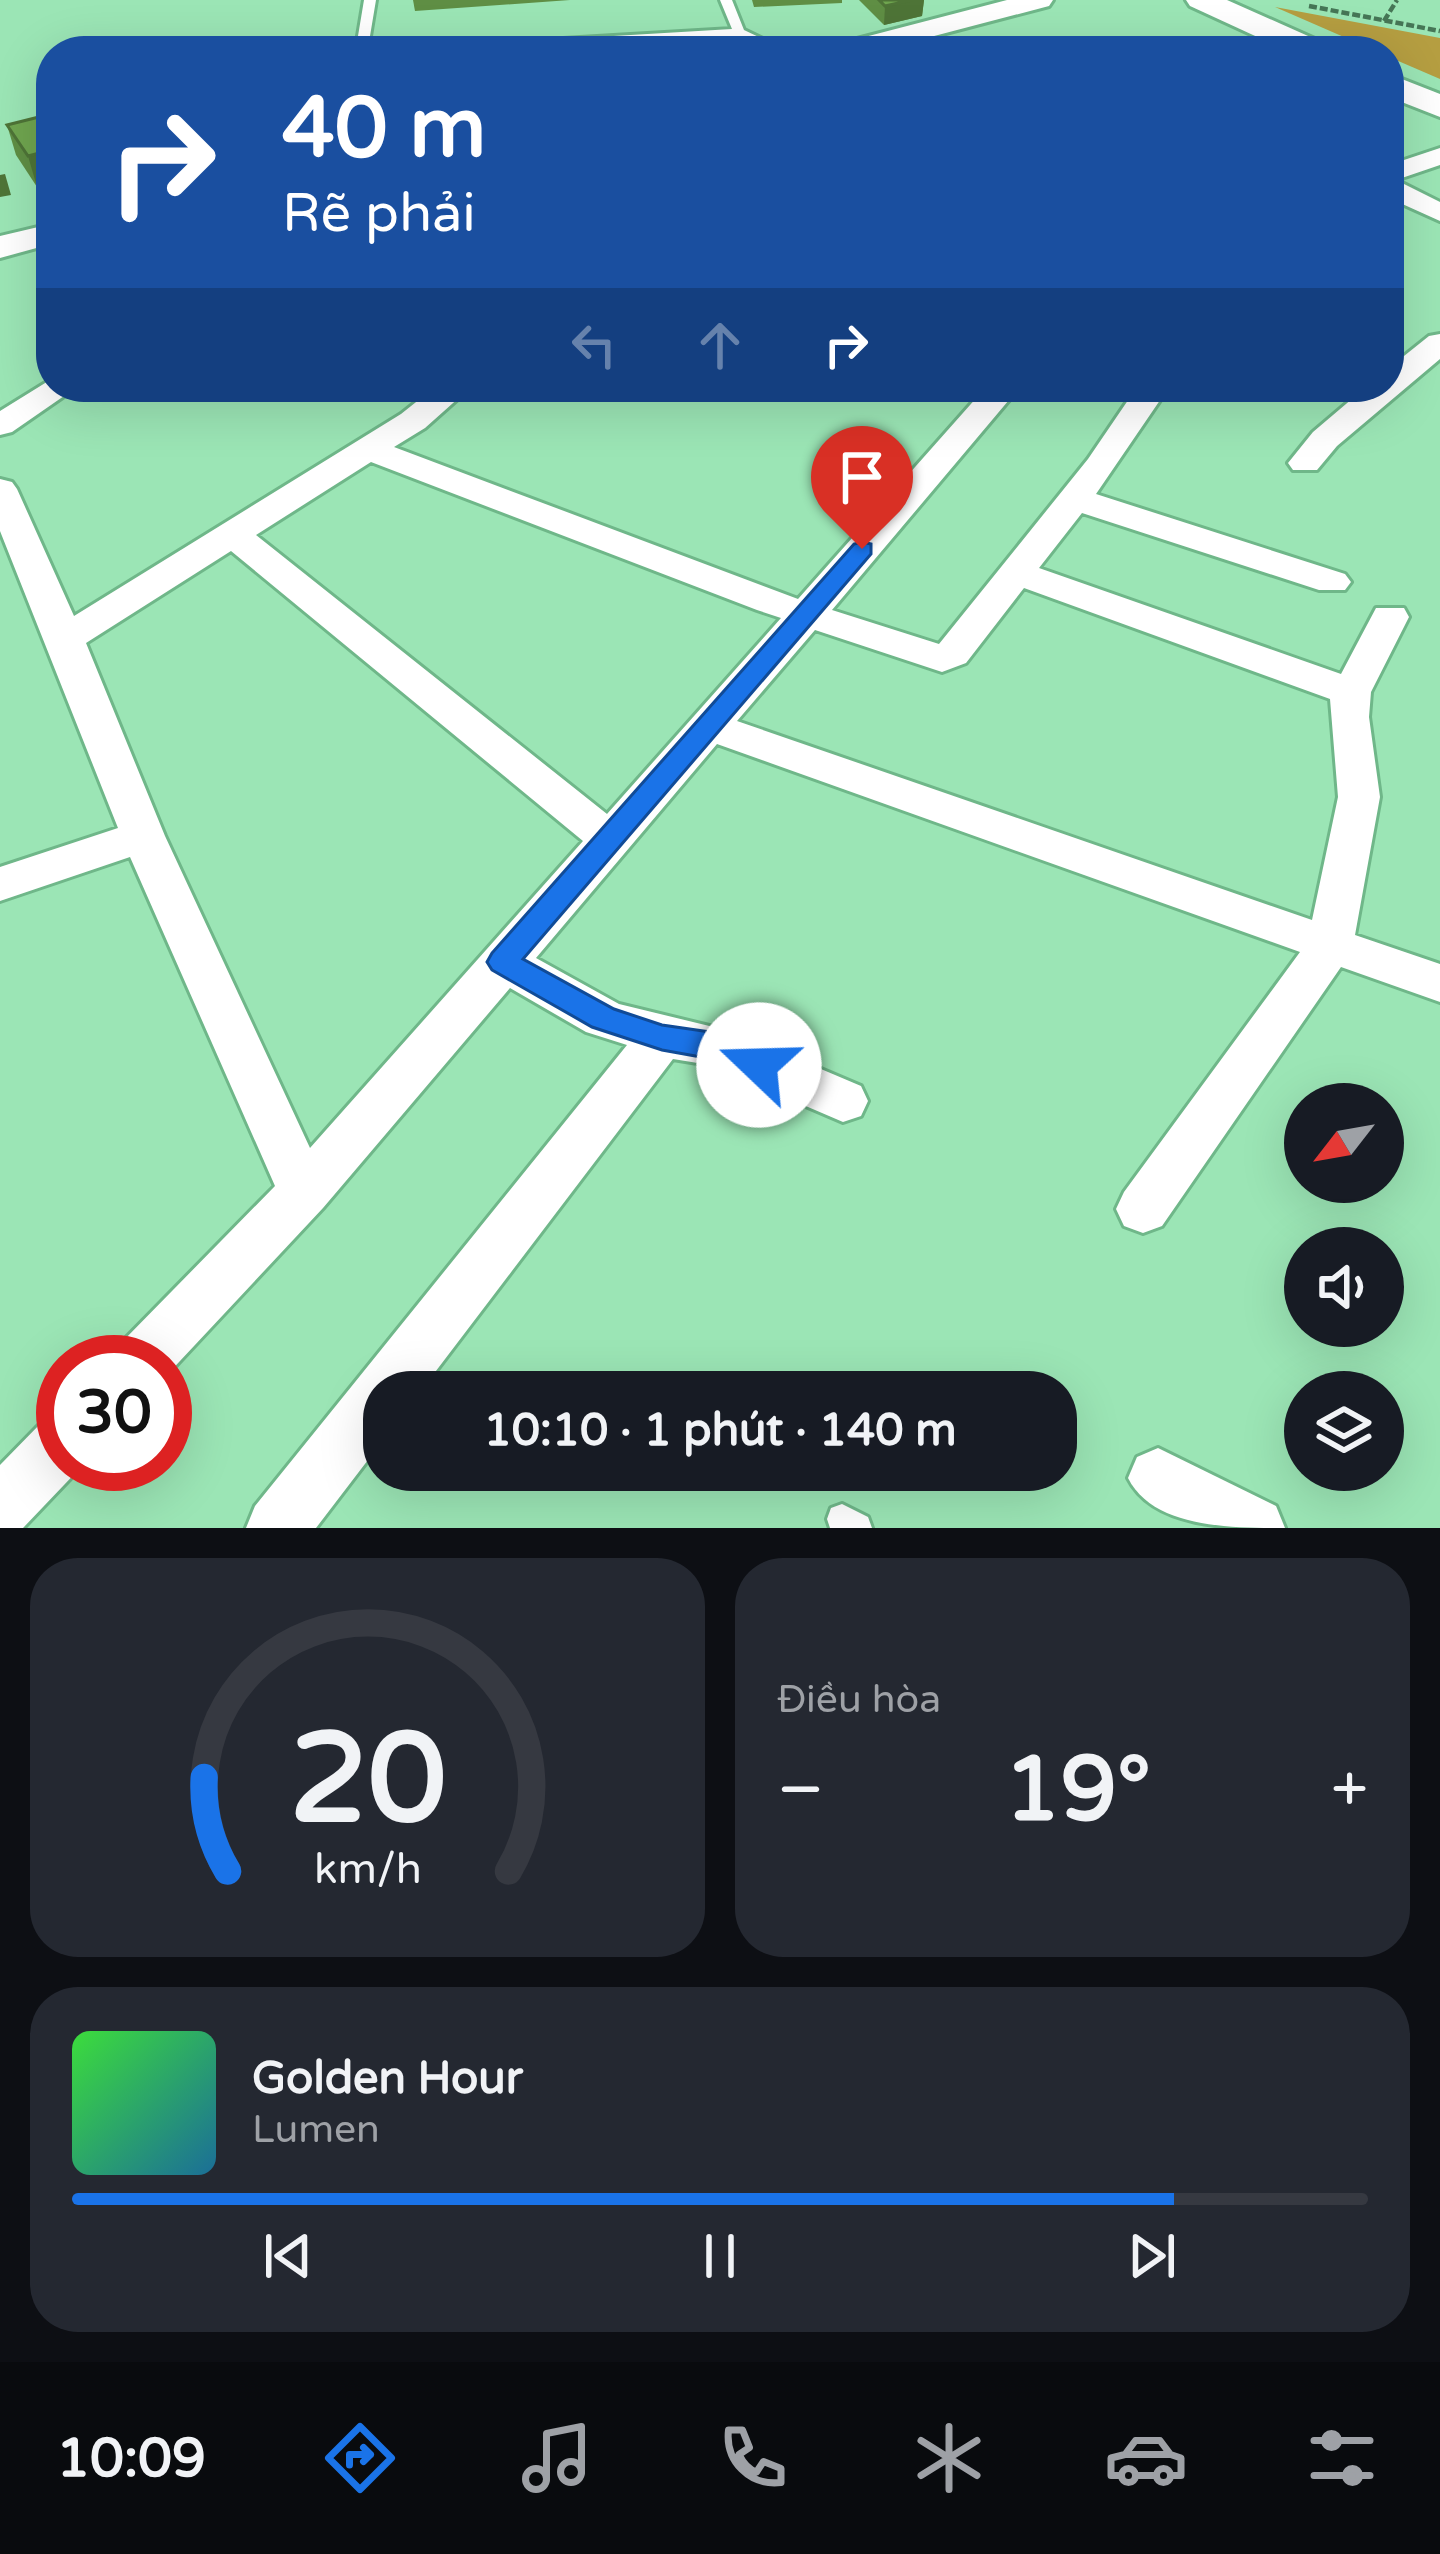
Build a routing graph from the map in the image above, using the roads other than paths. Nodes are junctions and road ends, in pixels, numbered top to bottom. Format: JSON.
{"nodes":[{"id":1,"x":370,"y":0,"type":"edge"},
{"id":2,"x":726,"y":0,"type":"edge"},
{"id":3,"x":1040,"y":0,"type":"edge"},
{"id":4,"x":1201,"y":0,"type":"edge"},
{"id":5,"x":739,"y":32,"type":"junction"},
{"id":6,"x":364,"y":36,"type":"edge"},
{"id":7,"x":674,"y":36,"type":"edge"},
{"id":8,"x":748,"y":36,"type":"edge"},
{"id":9,"x":902,"y":36,"type":"edge"},
{"id":10,"x":1281,"y":36,"type":"edge"},
{"id":11,"x":1404,"y":91,"type":"edge"},
{"id":12,"x":1440,"y":107,"type":"edge"},
{"id":13,"x":1440,"y":156,"type":"edge"},
{"id":14,"x":1404,"y":181,"type":"edge"},
{"id":15,"x":1404,"y":195,"type":"edge"},
{"id":16,"x":1440,"y":213,"type":"edge"},
{"id":17,"x":36,"y":238,"type":"edge"},
{"id":18,"x":0,"y":247,"type":"edge"},
{"id":19,"x":1440,"y":343,"type":"edge"},
{"id":20,"x":1404,"y":372,"type":"edge"},
{"id":21,"x":37,"y":402,"type":"edge"},
{"id":22,"x":437,"y":402,"type":"edge"},
{"id":23,"x":991,"y":402,"type":"edge"},
{"id":24,"x":1143,"y":402,"type":"edge"},
{"id":25,"x":1367,"y":402,"type":"edge"},
{"id":26,"x":0,"y":425,"type":"edge"},
{"id":27,"x":367,"y":449,"type":"junction"},
{"id":28,"x":1306,"y":463,"type":"dead end"},
{"id":29,"x":0,"y":489,"type":"edge"},
{"id":30,"x":1076,"y":499,"type":"junction"},
{"id":31,"x":230,"y":532,"type":"junction"},
{"id":32,"x":1019,"y":573,"type":"junction"},
{"id":33,"x":1332,"y":582,"type":"dead end"},
{"id":34,"x":806,"y":614,"type":"junction"},
{"id":35,"x":1390,"y":617,"type":"dead end"},
{"id":36,"x":65,"y":639,"type":"junction"},
{"id":37,"x":1351,"y":692,"type":"junction"},
{"id":38,"x":705,"y":725,"type":"junction"},
{"id":39,"x":143,"y":836,"type":"junction"},
{"id":40,"x":608,"y":838,"type":"junction"},
{"id":41,"x":0,"y":884,"type":"edge"},
{"id":42,"x":1330,"y":946,"type":"junction"},
{"id":43,"x":502,"y":962,"type":"junction"},
{"id":44,"x":1440,"y":983,"type":"edge"},
{"id":45,"x":662,"y":1037,"type":"junction"},
{"id":46,"x":842,"y":1101,"type":"dead end"},
{"id":47,"x":304,"y":1192,"type":"junction"},
{"id":48,"x":1143,"y":1209,"type":"dead end"},
{"id":49,"x":166,"y":1335,"type":"edge"},
{"id":50,"x":401,"y":1371,"type":"edge"},
{"id":51,"x":363,"y":1419,"type":"edge"},
{"id":52,"x":36,"y":1471,"type":"edge"},
{"id":53,"x":1158,"y":1478,"type":"dead end"},
{"id":54,"x":0,"y":1508,"type":"edge"},
{"id":55,"x":277,"y":1528,"type":"edge"},
{"id":56,"x":1254,"y":1528,"type":"edge"}],
"edges":[{"from":1,"to":6,"type":"lane"},
{"from":2,"to":5,"type":"lane"},
{"from":3,"to":9,"type":"street"},
{"from":4,"to":10,"type":"main road"},
{"from":5,"to":7,"type":"lane"},
{"from":5,"to":8,"type":"lane"},
{"from":11,"to":12,"type":"main road"},
{"from":13,"to":14,"type":"street"},
{"from":15,"to":16,"type":"street"},
{"from":17,"to":18,"type":"street"},
{"from":19,"to":20,"type":"street"},
{"from":21,"to":26,"type":"street"},
{"from":22,"to":27,"type":"street"},
{"from":23,"to":34,"type":"street"},
{"from":24,"to":30,"type":"street"},
{"from":25,"to":28,"type":"street"},
{"from":27,"to":31,"type":"street"},
{"from":27,"to":34,"type":"street"},
{"from":29,"to":36,"type":"street"},
{"from":30,"to":32,"type":"street"},
{"from":30,"to":33,"type":"street"},
{"from":31,"to":36,"type":"street"},
{"from":31,"to":40,"type":"street"},
{"from":32,"to":34,"type":"street"},
{"from":32,"to":37,"type":"street"},
{"from":34,"to":38,"type":"street"},
{"from":35,"to":37,"type":"street"},
{"from":36,"to":39,"type":"street"},
{"from":37,"to":42,"type":"street"},
{"from":38,"to":40,"type":"street"},
{"from":38,"to":42,"type":"street"},
{"from":39,"to":41,"type":"street"},
{"from":39,"to":47,"type":"street"},
{"from":40,"to":43,"type":"street"},
{"from":42,"to":44,"type":"street"},
{"from":42,"to":48,"type":"street"},
{"from":43,"to":45,"type":"street"},
{"from":43,"to":47,"type":"street"},
{"from":45,"to":46,"type":"street"},
{"from":45,"to":50,"type":"street"},
{"from":47,"to":49,"type":"street"},
{"from":51,"to":55,"type":"street"},
{"from":52,"to":54,"type":"street"},
{"from":53,"to":56,"type":"street"}]}
